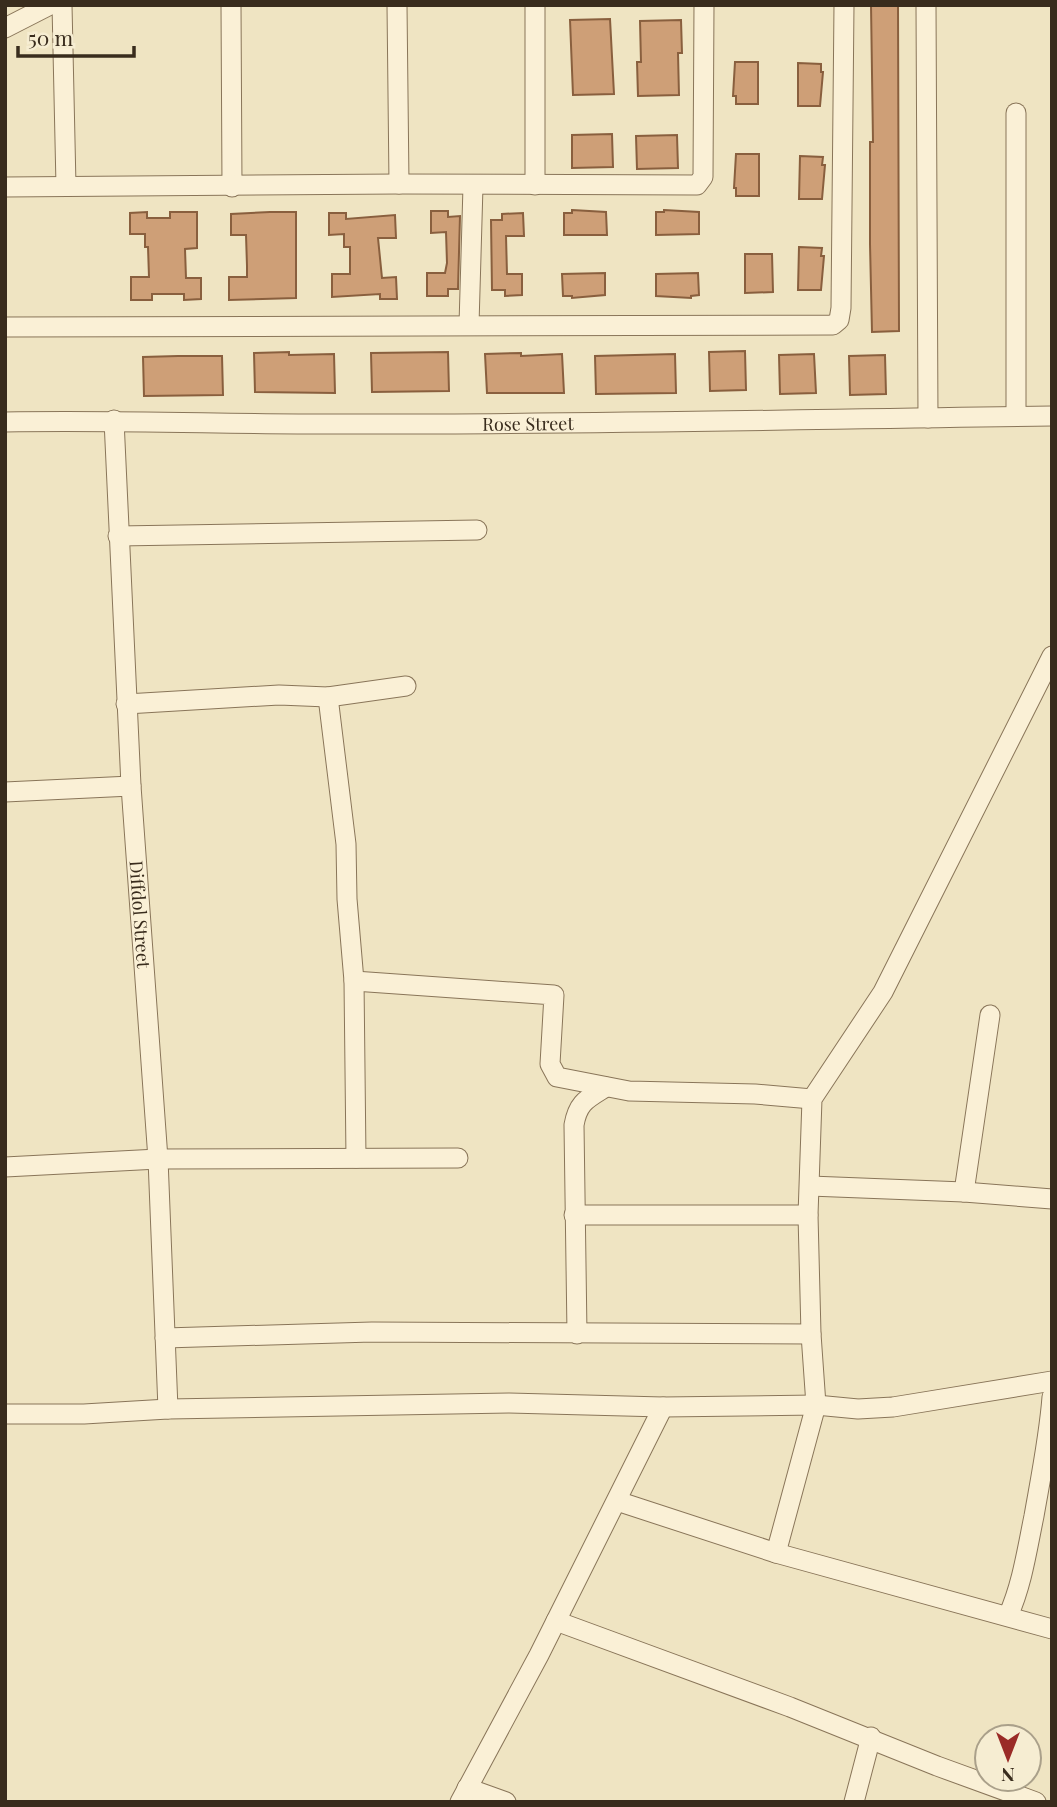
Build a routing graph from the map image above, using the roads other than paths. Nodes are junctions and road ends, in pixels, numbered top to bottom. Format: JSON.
{"nodes":[{"id":1,"x":50,"y":5,"type":"edge"},
{"id":2,"x":62,"y":5,"type":"edge"},
{"id":3,"x":230,"y":5,"type":"edge"},
{"id":4,"x":397,"y":5,"type":"edge"},
{"id":5,"x":535,"y":5,"type":"edge"},
{"id":6,"x":704,"y":5,"type":"edge"},
{"id":7,"x":844,"y":5,"type":"edge"},
{"id":8,"x":926,"y":5,"type":"edge"},
{"id":9,"x":5,"y":28,"type":"edge"},
{"id":10,"x":1016,"y":113,"type":"dead end"},
{"id":11,"x":400,"y":184,"type":"junction"},
{"id":12,"x":536,"y":185,"type":"junction"},
{"id":13,"x":66,"y":186,"type":"junction"},
{"id":14,"x":473,"y":186,"type":"junction"},
{"id":15,"x":5,"y":187,"type":"edge"},
{"id":16,"x":232,"y":187,"type":"junction"},
{"id":17,"x":469,"y":325,"type":"junction"},
{"id":18,"x":5,"y":327,"type":"edge"},
{"id":19,"x":1016,"y":416,"type":"junction"},
{"id":20,"x":1052,"y":416,"type":"edge"},
{"id":21,"x":928,"y":418,"type":"junction"},
{"id":22,"x":114,"y":420,"type":"junction"},
{"id":23,"x":5,"y":422,"type":"edge"},
{"id":24,"x":477,"y":530,"type":"dead end"},
{"id":25,"x":118,"y":536,"type":"junction"},
{"id":26,"x":1052,"y":656,"type":"edge"},
{"id":27,"x":406,"y":686,"type":"dead end"},
{"id":28,"x":328,"y":697,"type":"junction"},
{"id":29,"x":126,"y":704,"type":"junction"},
{"id":30,"x":131,"y":786,"type":"junction"},
{"id":31,"x":5,"y":792,"type":"edge"},
{"id":32,"x":354,"y":981,"type":"junction"},
{"id":33,"x":989,"y":1015,"type":"dead end"},
{"id":34,"x":606,"y":1087,"type":"junction"},
{"id":35,"x":812,"y":1099,"type":"junction"},
{"id":36,"x":356,"y":1158,"type":"junction"},
{"id":37,"x":458,"y":1158,"type":"dead end"},
{"id":38,"x":158,"y":1159,"type":"junction"},
{"id":39,"x":5,"y":1167,"type":"edge"},
{"id":40,"x":810,"y":1186,"type":"junction"},
{"id":41,"x":964,"y":1192,"type":"junction"},
{"id":42,"x":1052,"y":1199,"type":"edge"},
{"id":43,"x":574,"y":1215,"type":"junction"},
{"id":44,"x":808,"y":1215,"type":"junction"},
{"id":45,"x":577,"y":1334,"type":"junction"},
{"id":46,"x":811,"y":1334,"type":"junction"},
{"id":47,"x":165,"y":1338,"type":"junction"},
{"id":48,"x":1052,"y":1381,"type":"edge"},
{"id":49,"x":1052,"y":1397,"type":"edge"},
{"id":50,"x":816,"y":1405,"type":"junction"},
{"id":51,"x":663,"y":1407,"type":"junction"},
{"id":52,"x":168,"y":1409,"type":"junction"},
{"id":53,"x":5,"y":1414,"type":"edge"},
{"id":54,"x":617,"y":1501,"type":"junction"},
{"id":55,"x":776,"y":1553,"type":"junction"},
{"id":56,"x":1007,"y":1616,"type":"junction"},
{"id":57,"x":556,"y":1621,"type":"junction"},
{"id":58,"x":1052,"y":1629,"type":"edge"},
{"id":59,"x":871,"y":1737,"type":"junction"},
{"id":60,"x":464,"y":1795,"type":"edge"},
{"id":61,"x":506,"y":1802,"type":"edge"},
{"id":62,"x":854,"y":1802,"type":"edge"},
{"id":63,"x":1036,"y":1802,"type":"edge"}],
"edges":[{"from":1,"to":9,"type":"street"},
{"from":2,"to":13,"type":"street"},
{"from":3,"to":16,"type":"street"},
{"from":4,"to":11,"type":"street"},
{"from":5,"to":12,"type":"street"},
{"from":6,"to":12,"type":"street"},
{"from":7,"to":17,"type":"street"},
{"from":8,"to":21,"type":"street"},
{"from":10,"to":19,"type":"street"},
{"from":11,"to":14,"type":"street"},
{"from":11,"to":16,"type":"street"},
{"from":12,"to":14,"type":"street"},
{"from":13,"to":15,"type":"street"},
{"from":13,"to":16,"type":"street"},
{"from":14,"to":17,"type":"street"},
{"from":17,"to":18,"type":"street"},
{"from":19,"to":20,"type":"street","name":"Rose Street"},
{"from":19,"to":21,"type":"street","name":"Rose Street"},
{"from":21,"to":22,"type":"street","name":"Rose Street"},
{"from":22,"to":23,"type":"street","name":"Rose Street"},
{"from":22,"to":25,"type":"street","name":"Diffdol Street"},
{"from":24,"to":25,"type":"street"},
{"from":25,"to":29,"type":"street","name":"Diffdol Street"},
{"from":26,"to":35,"type":"street"},
{"from":27,"to":28,"type":"street"},
{"from":28,"to":29,"type":"street"},
{"from":28,"to":32,"type":"street"},
{"from":29,"to":30,"type":"street","name":"Diffdol Street"},
{"from":30,"to":31,"type":"street"},
{"from":30,"to":38,"type":"street","name":"Diffdol Street"},
{"from":32,"to":34,"type":"street"},
{"from":32,"to":36,"type":"street"},
{"from":33,"to":41,"type":"street"},
{"from":34,"to":35,"type":"street"},
{"from":34,"to":43,"type":"street"},
{"from":35,"to":40,"type":"street"},
{"from":36,"to":37,"type":"street"},
{"from":36,"to":38,"type":"street"},
{"from":38,"to":39,"type":"street"},
{"from":38,"to":47,"type":"street","name":"Diffdol Street"},
{"from":40,"to":41,"type":"street"},
{"from":40,"to":44,"type":"street"},
{"from":41,"to":42,"type":"street"},
{"from":43,"to":44,"type":"street"},
{"from":43,"to":45,"type":"street"},
{"from":44,"to":46,"type":"street"},
{"from":45,"to":46,"type":"street"},
{"from":45,"to":47,"type":"street"},
{"from":46,"to":50,"type":"street"},
{"from":47,"to":52,"type":"street","name":"Diffdol Street"},
{"from":48,"to":50,"type":"street"},
{"from":49,"to":56,"type":"street"},
{"from":50,"to":51,"type":"street"},
{"from":50,"to":55,"type":"street"},
{"from":51,"to":52,"type":"street"},
{"from":51,"to":54,"type":"street"},
{"from":52,"to":53,"type":"street"},
{"from":54,"to":55,"type":"street"},
{"from":54,"to":57,"type":"street"},
{"from":55,"to":56,"type":"street"},
{"from":56,"to":58,"type":"street"},
{"from":57,"to":59,"type":"street"},
{"from":57,"to":60,"type":"street"},
{"from":59,"to":62,"type":"street"},
{"from":59,"to":63,"type":"street"},
{"from":60,"to":61,"type":"street"}]}
